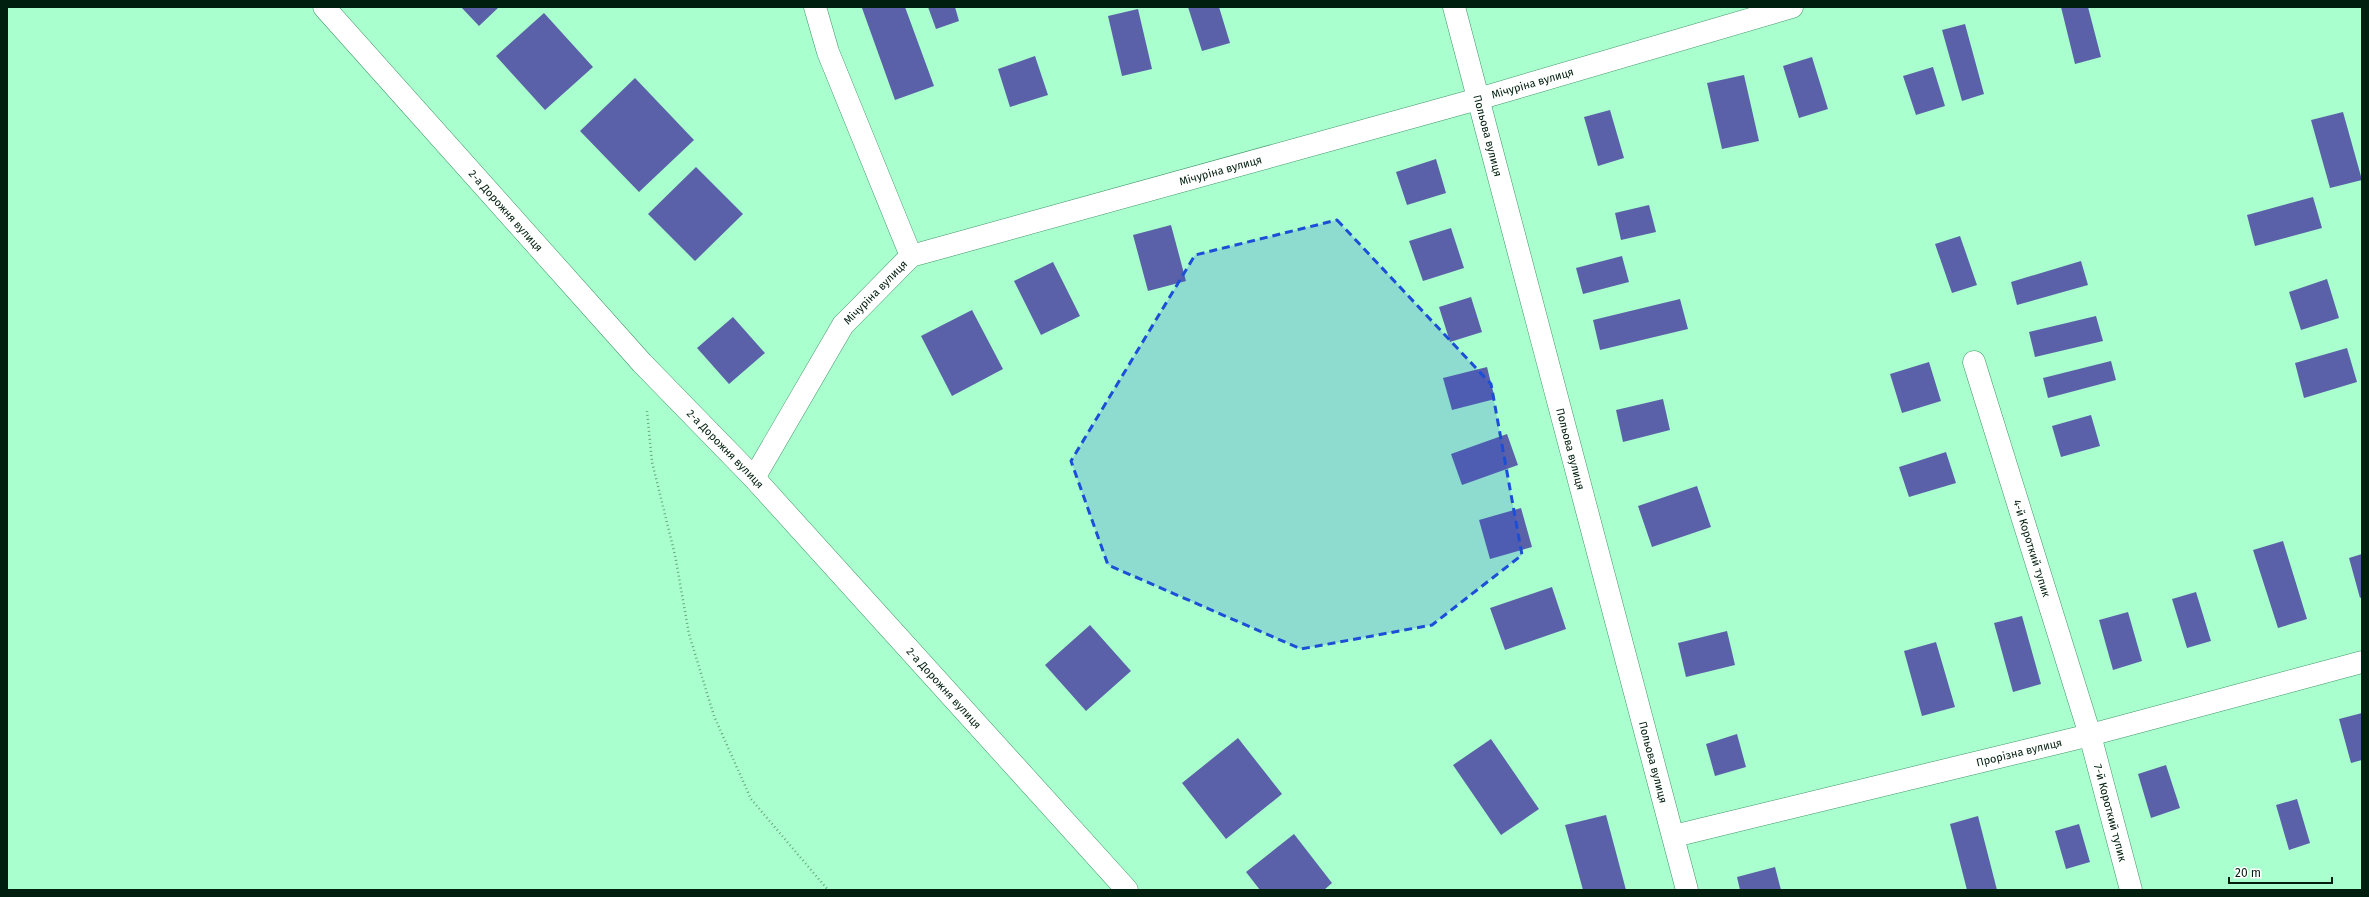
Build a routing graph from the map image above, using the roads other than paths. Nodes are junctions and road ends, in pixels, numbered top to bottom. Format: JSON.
{"nodes":[{"id":1,"x":324,"y":7,"type":"edge"},
{"id":2,"x":815,"y":7,"type":"edge"},
{"id":3,"x":1454,"y":7,"type":"edge"},
{"id":4,"x":1792,"y":7,"type":"edge"},
{"id":5,"x":1478,"y":99,"type":"junction"},
{"id":6,"x":911,"y":256,"type":"junction"},
{"id":7,"x":1974,"y":362,"type":"dead end"},
{"id":8,"x":754,"y":478,"type":"junction"},
{"id":9,"x":2362,"y":662,"type":"edge"},
{"id":10,"x":2090,"y":735,"type":"junction"},
{"id":11,"x":1674,"y":836,"type":"junction"},
{"id":12,"x":1127,"y":890,"type":"edge"},
{"id":13,"x":1687,"y":890,"type":"edge"},
{"id":14,"x":2131,"y":890,"type":"edge"}],
"edges":[{"from":1,"to":8,"type":"street","name":"2-а Дорожня вулиця"},
{"from":2,"to":6,"type":"street"},
{"from":3,"to":5,"type":"street","name":"Польова вулиця"},
{"from":4,"to":5,"type":"street","name":"Мічуріна вулиця"},
{"from":5,"to":6,"type":"street","name":"Мічуріна вулиця"},
{"from":5,"to":11,"type":"street","name":"Польова вулиця"},
{"from":6,"to":8,"type":"street","name":"Мічуріна вулиця"},
{"from":7,"to":10,"type":"street","name":"4-й Короткий тупик"},
{"from":8,"to":12,"type":"street","name":"2-а Дорожня вулиця"},
{"from":9,"to":10,"type":"street","name":"Прорізна вулиця"},
{"from":10,"to":11,"type":"street","name":"Прорізна вулиця"},
{"from":10,"to":14,"type":"street","name":"7-й Короткий тупик"},
{"from":11,"to":13,"type":"street","name":"Польова вулиця"}]}
